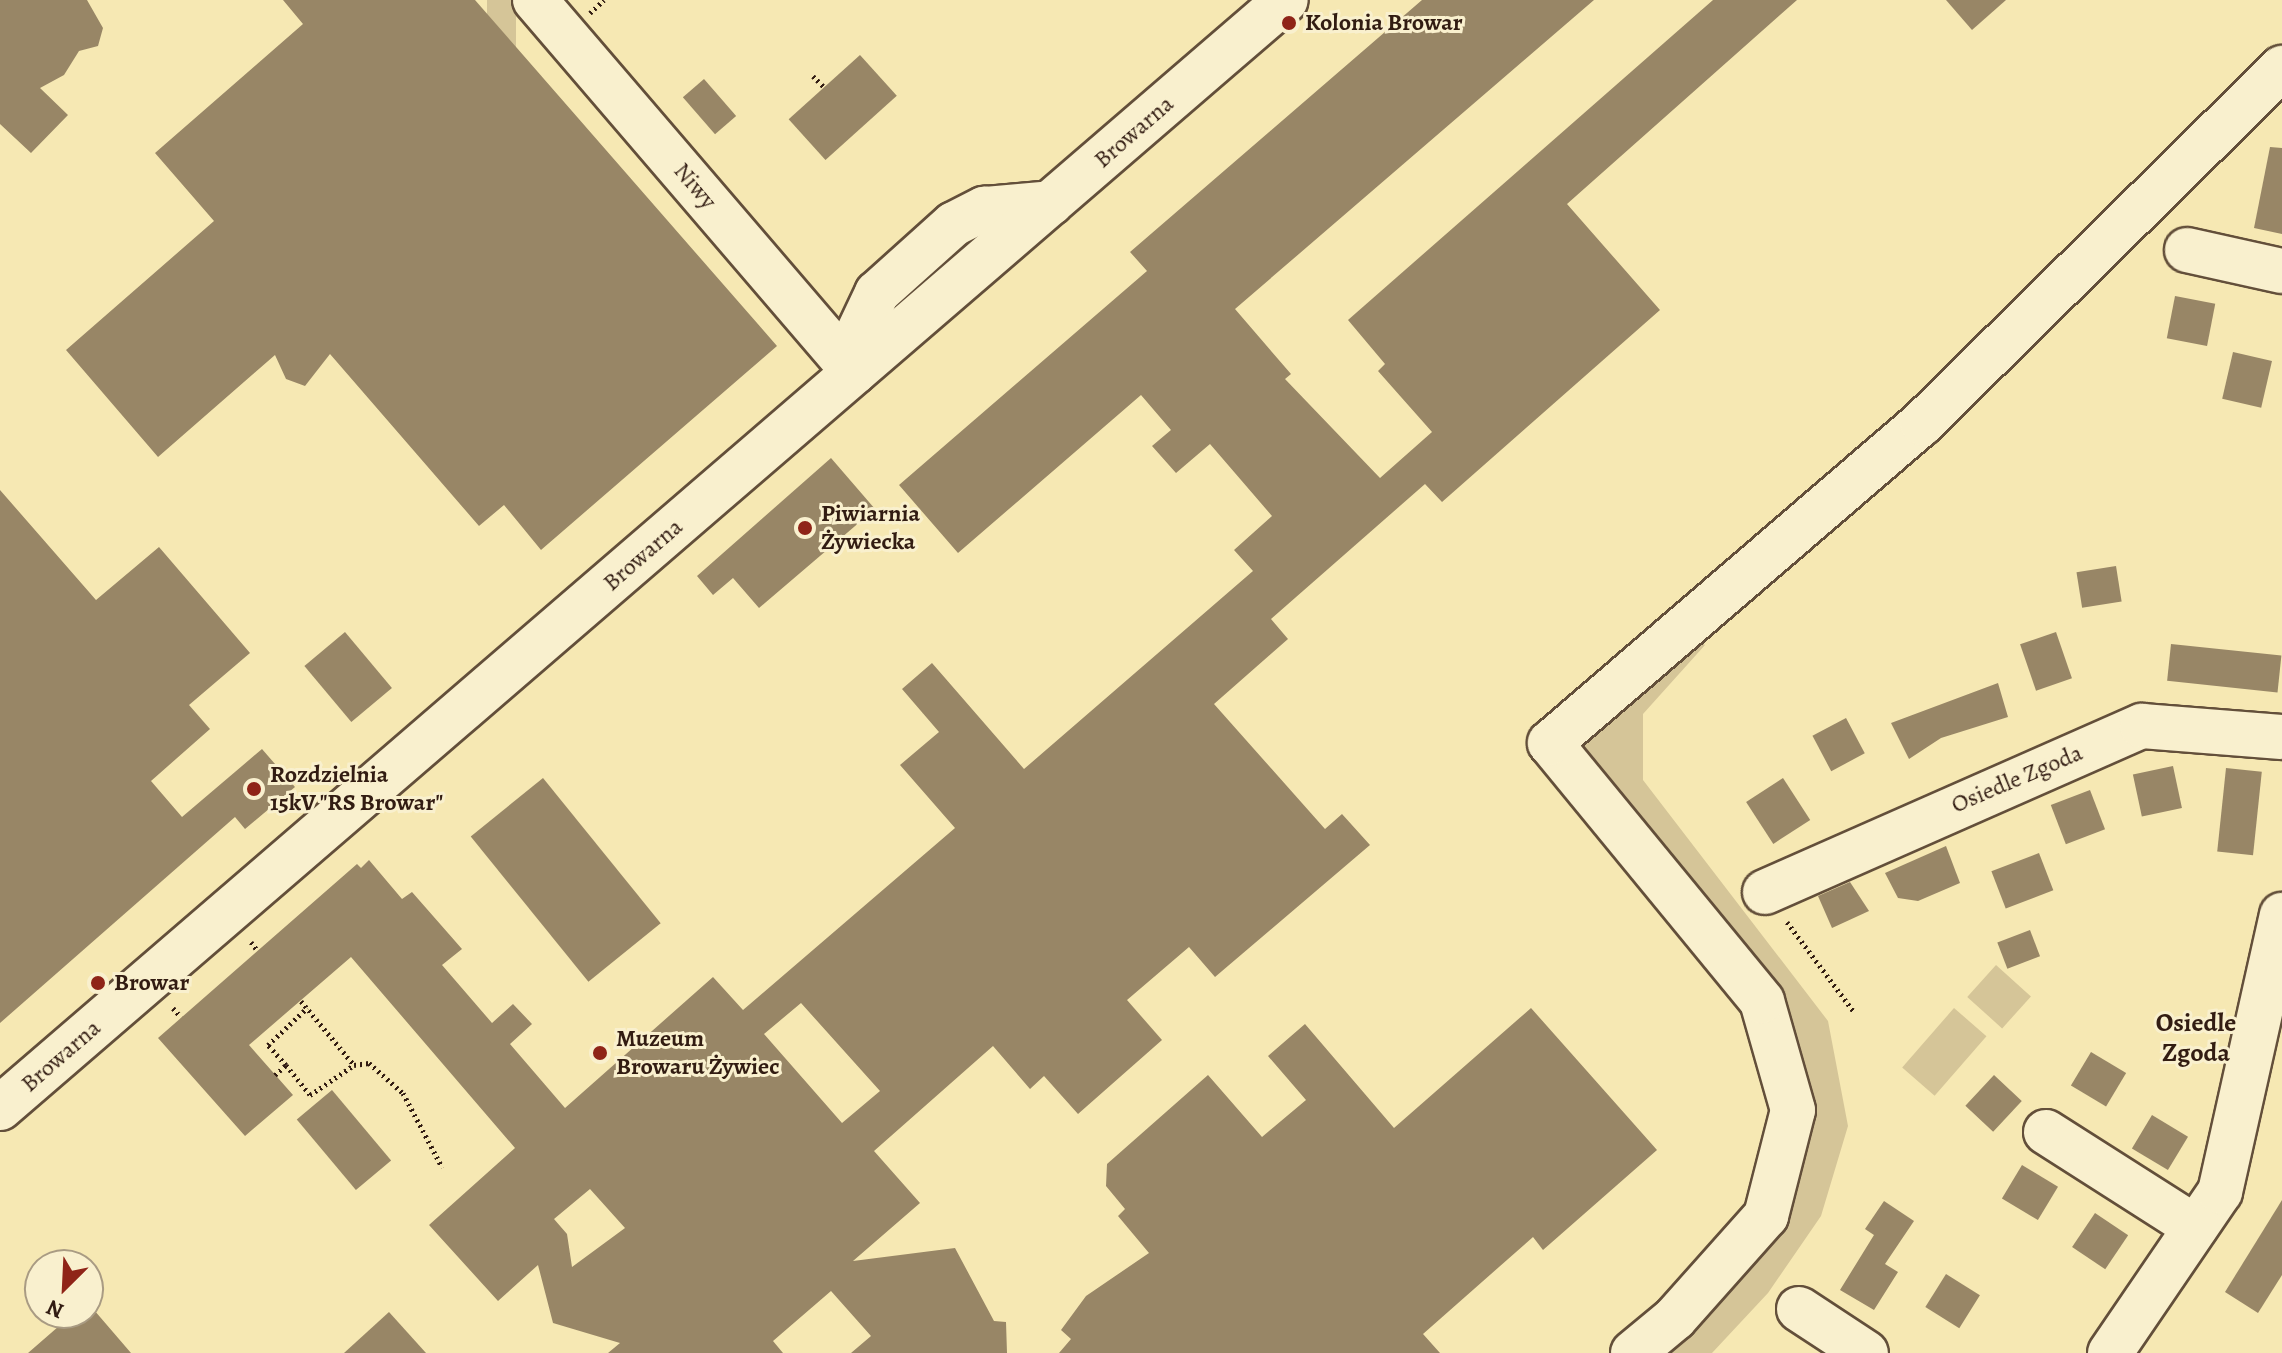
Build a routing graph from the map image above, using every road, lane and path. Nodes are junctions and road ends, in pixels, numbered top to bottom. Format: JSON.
{"nodes":[{"id":1,"x":535,"y":0,"type":"edge"},
{"id":2,"x":1286,"y":0,"type":"edge"},
{"id":3,"x":2282,"y":68,"type":"edge"},
{"id":4,"x":813,"y":76,"type":"dead end"},
{"id":5,"x":824,"y":87,"type":"dead end"},
{"id":6,"x":2187,"y":250,"type":"dead end"},
{"id":7,"x":2282,"y":271,"type":"edge"},
{"id":8,"x":854,"y":372,"type":"junction"},
{"id":9,"x":2282,"y":737,"type":"edge"},
{"id":10,"x":1765,"y":892,"type":"joint"},
{"id":11,"x":2279,"y":941,"type":"edge"},
{"id":12,"x":251,"y":942,"type":"dead end"},
{"id":13,"x":257,"y":950,"type":"dead end"},
{"id":14,"x":301,"y":1001,"type":"dead end"},
{"id":15,"x":173,"y":1008,"type":"dead end"},
{"id":16,"x":307,"y":1008,"type":"junction"},
{"id":17,"x":1854,"y":1012,"type":"dead end"},
{"id":18,"x":181,"y":1017,"type":"dead end"},
{"id":19,"x":286,"y":1065,"type":"junction"},
{"id":20,"x":354,"y":1065,"type":"junction"},
{"id":21,"x":275,"y":1075,"type":"dead end"},
{"id":22,"x":0,"y":1108,"type":"edge"},
{"id":23,"x":2046,"y":1132,"type":"dead end"},
{"id":24,"x":442,"y":1167,"type":"dead end"},
{"id":25,"x":2195,"y":1227,"type":"junction"},
{"id":26,"x":1799,"y":1309,"type":"dead end"},
{"id":27,"x":1633,"y":1353,"type":"edge"},
{"id":28,"x":1866,"y":1353,"type":"edge"},
{"id":29,"x":2110,"y":1353,"type":"edge"}],
"edges":[{"from":1,"to":8,"type":"street","name":"Niwy"},
{"from":2,"to":8,"type":"street","name":"Browarna"},
{"from":3,"to":27,"type":"street"},
{"from":4,"to":5,"type":"path"},
{"from":6,"to":7,"type":"street"},
{"from":8,"to":22,"type":"street","name":"Browarna"},
{"from":9,"to":10,"type":"street","name":"Osiedle Zgoda"},
{"from":10,"to":17,"type":"path"},
{"from":11,"to":25,"type":"street"},
{"from":12,"to":13,"type":"path"},
{"from":14,"to":16,"type":"path"},
{"from":15,"to":18,"type":"path"},
{"from":16,"to":19,"type":"path"},
{"from":16,"to":20,"type":"path"},
{"from":19,"to":20,"type":"path"},
{"from":19,"to":21,"type":"path"},
{"from":20,"to":24,"type":"path"},
{"from":23,"to":25,"type":"street"},
{"from":25,"to":29,"type":"street"},
{"from":26,"to":28,"type":"street"}]}
